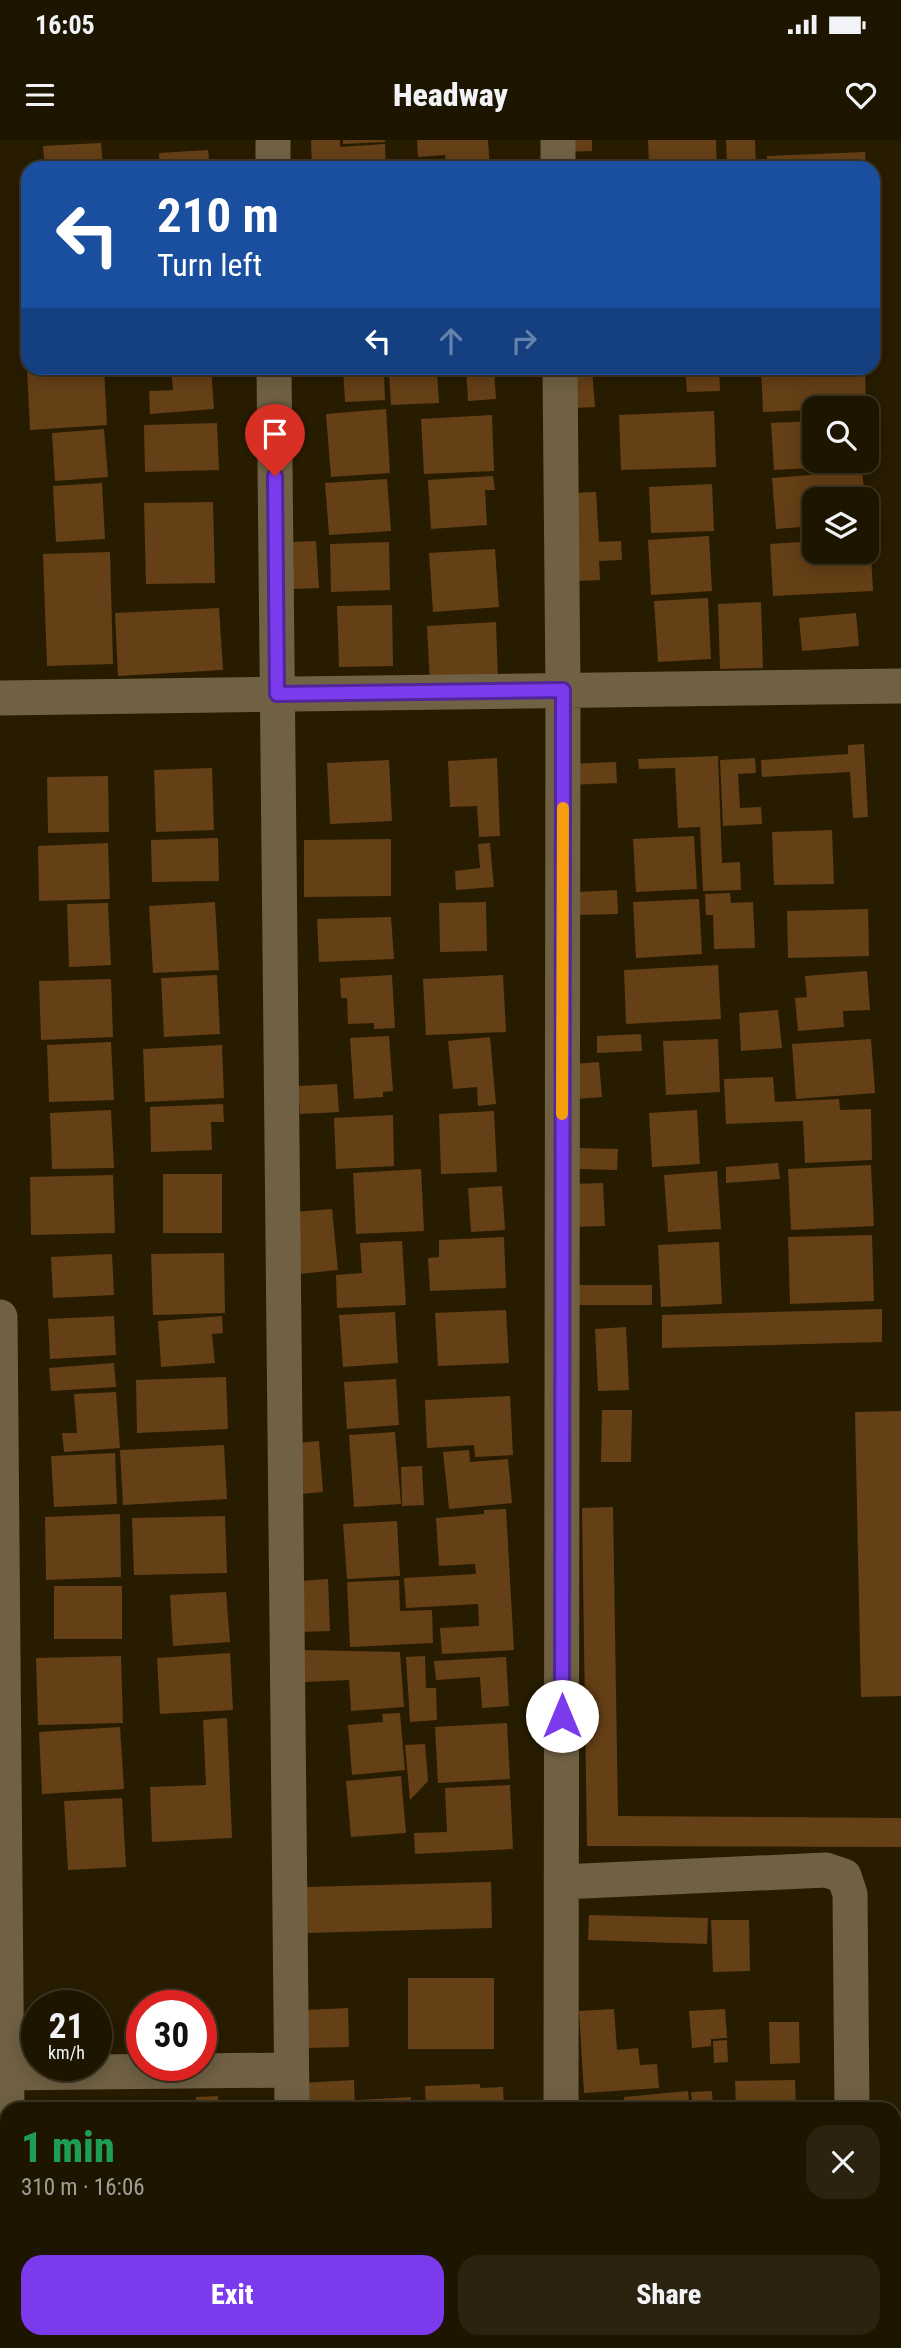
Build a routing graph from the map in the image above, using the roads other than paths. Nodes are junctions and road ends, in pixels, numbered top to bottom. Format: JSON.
{"nodes":[{"id":1,"x":272,"y":140,"type":"edge"},
{"id":2,"x":558,"y":140,"type":"edge"},
{"id":3,"x":273,"y":161,"type":"edge"},
{"id":4,"x":558,"y":161,"type":"edge"},
{"id":5,"x":274,"y":375,"type":"edge"},
{"id":6,"x":560,"y":375,"type":"edge"},
{"id":7,"x":901,"y":685,"type":"edge"},
{"id":8,"x":563,"y":690,"type":"junction"},
{"id":9,"x":277,"y":694,"type":"junction"},
{"id":10,"x":0,"y":698,"type":"edge"},
{"id":11,"x":0,"y":1317,"type":"edge"},
{"id":12,"x":562,"y":1882,"type":"junction"},
{"id":13,"x":291,"y":2070,"type":"junction"},
{"id":14,"x":3,"y":2073,"type":"edge"},
{"id":15,"x":6,"y":2102,"type":"edge"},
{"id":16,"x":292,"y":2102,"type":"edge"},
{"id":17,"x":561,"y":2102,"type":"edge"},
{"id":18,"x":852,"y":2102,"type":"edge"}],
"edges":[{"from":1,"to":3,"type":"street"},
{"from":2,"to":4,"type":"street"},
{"from":5,"to":9,"type":"street"},
{"from":6,"to":8,"type":"street"},
{"from":7,"to":8,"type":"street"},
{"from":8,"to":9,"type":"street"},
{"from":8,"to":12,"type":"street"},
{"from":9,"to":10,"type":"street"},
{"from":9,"to":13,"type":"street"},
{"from":11,"to":14,"type":"street"},
{"from":12,"to":17,"type":"street"},
{"from":12,"to":18,"type":"street"},
{"from":13,"to":14,"type":"street"},
{"from":13,"to":16,"type":"street"},
{"from":14,"to":15,"type":"street"}]}
